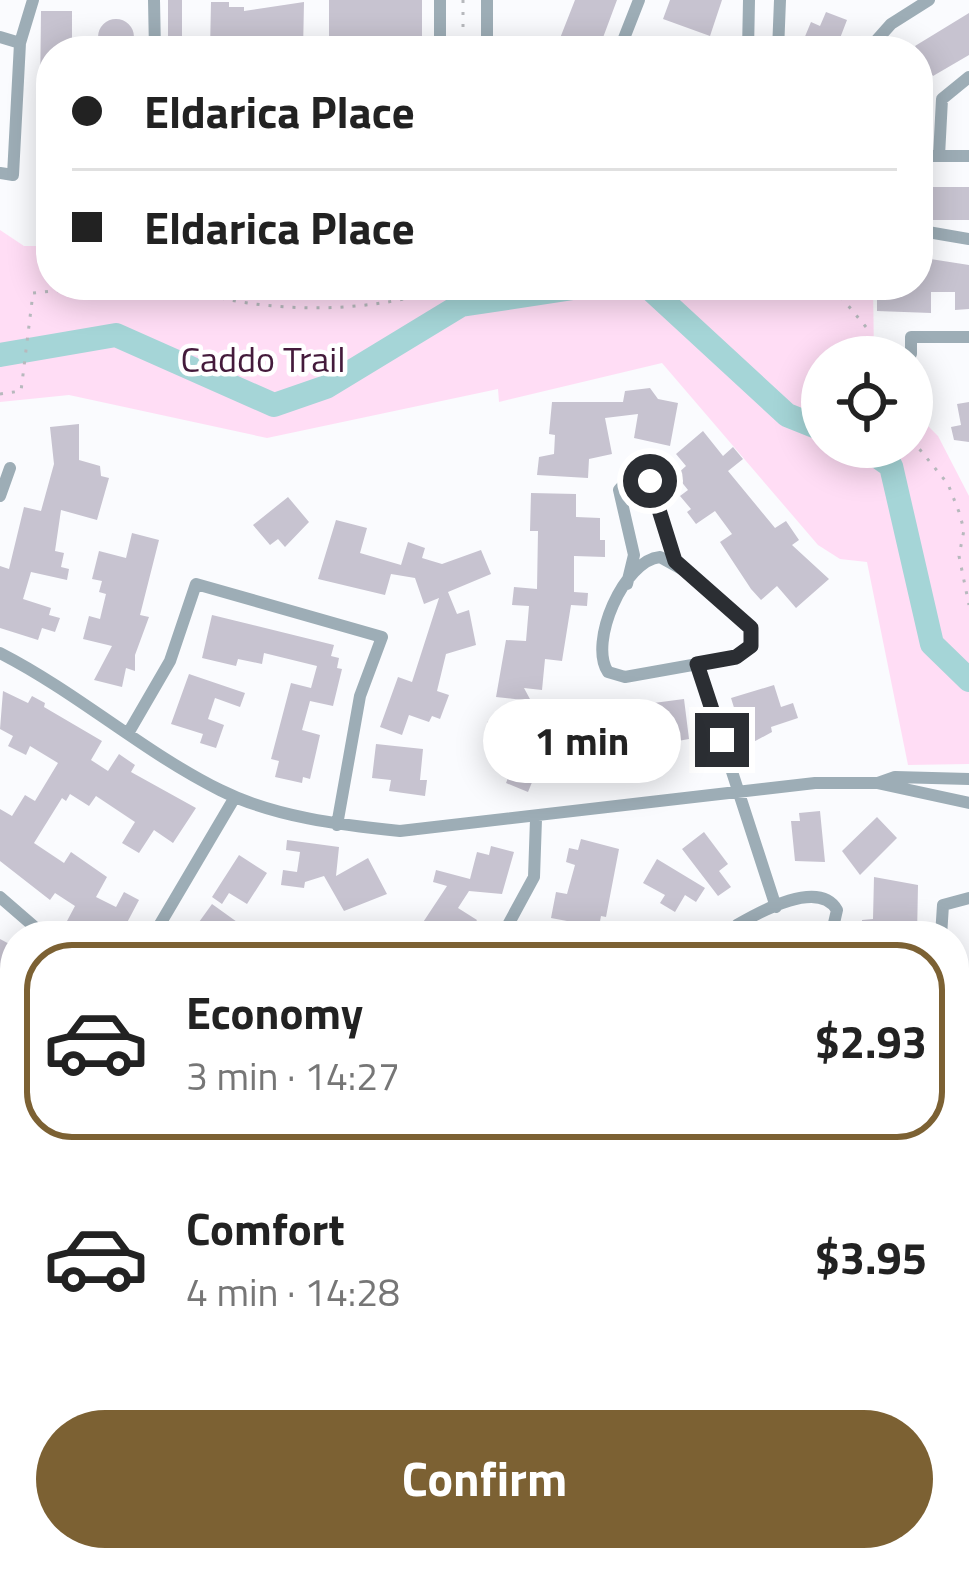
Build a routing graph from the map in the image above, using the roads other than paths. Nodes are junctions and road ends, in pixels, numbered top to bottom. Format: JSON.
{"nodes":[{"id":1,"x":33,"y":0,"type":"edge"},
{"id":2,"x":154,"y":0,"type":"edge"},
{"id":3,"x":440,"y":0,"type":"edge"},
{"id":4,"x":487,"y":0,"type":"edge"},
{"id":5,"x":639,"y":0,"type":"edge"},
{"id":6,"x":749,"y":0,"type":"edge"},
{"id":7,"x":780,"y":0,"type":"edge"},
{"id":8,"x":929,"y":0,"type":"edge"},
{"id":9,"x":155,"y":36,"type":"edge"},
{"id":10,"x":440,"y":36,"type":"edge"},
{"id":11,"x":487,"y":36,"type":"edge"},
{"id":12,"x":625,"y":36,"type":"edge"},
{"id":13,"x":748,"y":36,"type":"edge"},
{"id":14,"x":779,"y":36,"type":"edge"},
{"id":15,"x":880,"y":36,"type":"edge"},
{"id":16,"x":0,"y":37,"type":"edge"},
{"id":17,"x":20,"y":43,"type":"junction"},
{"id":18,"x":969,"y":77,"type":"edge"},
{"id":19,"x":933,"y":156,"type":"edge"},
{"id":20,"x":939,"y":156,"type":"junction"},
{"id":21,"x":969,"y":156,"type":"edge"},
{"id":22,"x":0,"y":173,"type":"edge"},
{"id":23,"x":933,"y":233,"type":"edge"},
{"id":24,"x":969,"y":239,"type":"edge"},
{"id":25,"x":933,"y":337,"type":"edge"},
{"id":26,"x":969,"y":337,"type":"edge"},
{"id":27,"x":10,"y":468,"type":"dead end"},
{"id":28,"x":0,"y":496,"type":"edge"},
{"id":29,"x":687,"y":572,"type":"junction"},
{"id":30,"x":627,"y":584,"type":"junction"},
{"id":31,"x":0,"y":653,"type":"edge"},
{"id":32,"x":697,"y":664,"type":"junction"},
{"id":33,"x":130,"y":730,"type":"junction"},
{"id":34,"x":969,"y":779,"type":"edge"},
{"id":35,"x":877,"y":783,"type":"junction"},
{"id":36,"x":739,"y":791,"type":"junction"},
{"id":37,"x":235,"y":797,"type":"junction"},
{"id":38,"x":969,"y":803,"type":"edge"},
{"id":39,"x":536,"y":819,"type":"junction"},
{"id":40,"x":338,"y":825,"type":"junction"},
{"id":41,"x":0,"y":897,"type":"edge"},
{"id":42,"x":969,"y":898,"type":"edge"},
{"id":43,"x":776,"y":907,"type":"junction"},
{"id":44,"x":28,"y":921,"type":"edge"},
{"id":45,"x":161,"y":921,"type":"edge"},
{"id":46,"x":510,"y":921,"type":"edge"},
{"id":47,"x":746,"y":921,"type":"edge"},
{"id":48,"x":834,"y":921,"type":"edge"},
{"id":49,"x":942,"y":921,"type":"edge"}],
"edges":[{"from":1,"to":17,"type":"street"},
{"from":2,"to":9,"type":"street"},
{"from":3,"to":10,"type":"street"},
{"from":4,"to":11,"type":"street"},
{"from":5,"to":12,"type":"street"},
{"from":6,"to":13,"type":"street"},
{"from":7,"to":14,"type":"street"},
{"from":8,"to":15,"type":"street"},
{"from":16,"to":17,"type":"street"},
{"from":17,"to":22,"type":"street"},
{"from":18,"to":20,"type":"street"},
{"from":19,"to":20,"type":"street"},
{"from":20,"to":21,"type":"street"},
{"from":23,"to":24,"type":"street"},
{"from":25,"to":26,"type":"street"},
{"from":27,"to":28,"type":"street"},
{"from":29,"to":30,"type":"street"},
{"from":29,"to":30,"type":"street"},
{"from":29,"to":32,"type":"street"},
{"from":30,"to":32,"type":"street"},
{"from":31,"to":33,"type":"street"},
{"from":32,"to":36,"type":"street"},
{"from":33,"to":37,"type":"street"},
{"from":33,"to":40,"type":"street"},
{"from":34,"to":35,"type":"street"},
{"from":35,"to":36,"type":"street"},
{"from":35,"to":38,"type":"street"},
{"from":36,"to":39,"type":"street"},
{"from":36,"to":43,"type":"street"},
{"from":37,"to":40,"type":"street"},
{"from":37,"to":45,"type":"street"},
{"from":39,"to":40,"type":"street"},
{"from":39,"to":46,"type":"street"},
{"from":41,"to":44,"type":"street"},
{"from":42,"to":49,"type":"street"},
{"from":43,"to":47,"type":"street"},
{"from":43,"to":48,"type":"street"}]}
